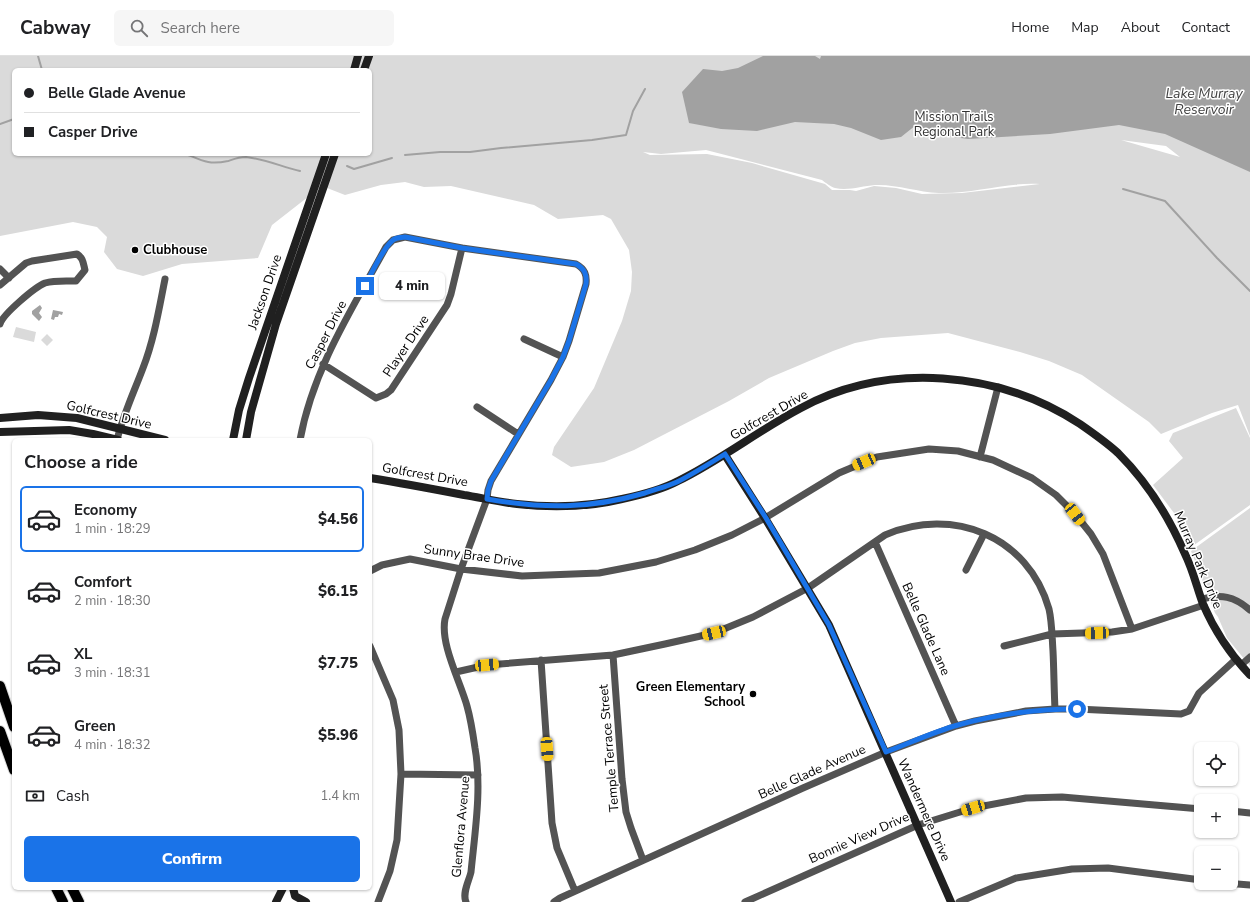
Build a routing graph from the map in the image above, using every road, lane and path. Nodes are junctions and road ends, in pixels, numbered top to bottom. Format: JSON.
{"nodes":[{"id":1,"x":358,"y":56,"type":"edge"},
{"id":2,"x":369,"y":56,"type":"edge"},
{"id":3,"x":355,"y":68,"type":"edge"},
{"id":4,"x":365,"y":68,"type":"edge"},
{"id":5,"x":325,"y":156,"type":"edge"},
{"id":6,"x":334,"y":156,"type":"edge"},
{"id":7,"x":462,"y":248,"type":"junction"},
{"id":8,"x":0,"y":269,"type":"edge"},
{"id":9,"x":9,"y":278,"type":"junction"},
{"id":10,"x":165,"y":279,"type":"dead end"},
{"id":11,"x":0,"y":285,"type":"edge"},
{"id":12,"x":0,"y":324,"type":"edge"},
{"id":13,"x":524,"y":339,"type":"dead end"},
{"id":14,"x":563,"y":357,"type":"junction"},
{"id":15,"x":323,"y":364,"type":"junction"},
{"id":16,"x":998,"y":387,"type":"junction"},
{"id":17,"x":477,"y":407,"type":"dead end"},
{"id":18,"x":0,"y":418,"type":"edge"},
{"id":19,"x":120,"y":428,"type":"junction"},
{"id":20,"x":0,"y":432,"type":"edge"},
{"id":21,"x":518,"y":434,"type":"junction"},
{"id":22,"x":108,"y":438,"type":"edge"},
{"id":23,"x":118,"y":438,"type":"edge"},
{"id":24,"x":158,"y":438,"type":"edge"},
{"id":25,"x":233,"y":438,"type":"edge"},
{"id":26,"x":246,"y":438,"type":"edge"},
{"id":27,"x":301,"y":438,"type":"edge"},
{"id":28,"x":725,"y":454,"type":"junction"},
{"id":29,"x":980,"y":456,"type":"junction"},
{"id":30,"x":372,"y":478,"type":"edge"},
{"id":31,"x":487,"y":499,"type":"junction"},
{"id":32,"x":766,"y":518,"type":"junction"},
{"id":33,"x":984,"y":534,"type":"junction"},
{"id":34,"x":875,"y":542,"type":"junction"},
{"id":35,"x":461,"y":569,"type":"junction"},
{"id":36,"x":372,"y":570,"type":"edge"},
{"id":37,"x":966,"y":570,"type":"dead end"},
{"id":38,"x":808,"y":588,"type":"junction"},
{"id":39,"x":1203,"y":602,"type":"junction"},
{"id":40,"x":1250,"y":610,"type":"edge"},
{"id":41,"x":1132,"y":629,"type":"junction"},
{"id":42,"x":1052,"y":634,"type":"junction"},
{"id":43,"x":1004,"y":646,"type":"dead end"},
{"id":44,"x":372,"y":651,"type":"edge"},
{"id":45,"x":613,"y":655,"type":"junction"},
{"id":46,"x":1250,"y":657,"type":"edge"},
{"id":47,"x":541,"y":660,"type":"junction"},
{"id":48,"x":1238,"y":663,"type":"junction"},
{"id":49,"x":456,"y":672,"type":"junction"},
{"id":50,"x":1250,"y":675,"type":"edge"},
{"id":51,"x":0,"y":686,"type":"edge"},
{"id":52,"x":1055,"y":709,"type":"junction"},
{"id":53,"x":12,"y":721,"type":"edge"},
{"id":54,"x":956,"y":726,"type":"junction"},
{"id":55,"x":1,"y":734,"type":"edge"},
{"id":56,"x":12,"y":752,"type":"edge"},
{"id":57,"x":886,"y":752,"type":"junction"},
{"id":58,"x":12,"y":764,"type":"edge"},
{"id":59,"x":401,"y":774,"type":"junction"},
{"id":60,"x":478,"y":775,"type":"junction"},
{"id":61,"x":1194,"y":808,"type":"edge"},
{"id":62,"x":1238,"y":812,"type":"edge"},
{"id":63,"x":1250,"y":813,"type":"edge"},
{"id":64,"x":918,"y":825,"type":"junction"},
{"id":65,"x":644,"y":860,"type":"junction"},
{"id":66,"x":1194,"y":879,"type":"edge"},
{"id":67,"x":1238,"y":884,"type":"edge"},
{"id":68,"x":1250,"y":885,"type":"edge"},
{"id":69,"x":57,"y":890,"type":"edge"},
{"id":70,"x":73,"y":890,"type":"edge"},
{"id":71,"x":282,"y":890,"type":"edge"},
{"id":72,"x":282,"y":890,"type":"edge"},
{"id":73,"x":574,"y":891,"type":"junction"},
{"id":74,"x":294,"y":893,"type":"edge"},
{"id":75,"x":63,"y":902,"type":"edge"},
{"id":76,"x":79,"y":902,"type":"edge"},
{"id":77,"x":276,"y":902,"type":"edge"},
{"id":78,"x":285,"y":902,"type":"edge"},
{"id":79,"x":306,"y":902,"type":"edge"},
{"id":80,"x":378,"y":902,"type":"edge"},
{"id":81,"x":466,"y":902,"type":"edge"},
{"id":82,"x":554,"y":902,"type":"edge"},
{"id":83,"x":745,"y":902,"type":"edge"},
{"id":84,"x":951,"y":902,"type":"edge"},
{"id":85,"x":959,"y":902,"type":"edge"}],
"edges":[{"from":1,"to":3,"type":"street"},
{"from":2,"to":4,"type":"street"},
{"from":5,"to":25,"type":"street","name":"Jackson Drive"},
{"from":6,"to":26,"type":"street","name":"Jackson Drive"},
{"from":7,"to":14,"type":"street","name":"Glenflora Avenue"},
{"from":7,"to":15,"type":"street","name":"Casper Drive"},
{"from":7,"to":15,"type":"street","name":"Player Drive"},
{"from":8,"to":9,"type":"street"},
{"from":9,"to":11,"type":"street"},
{"from":9,"to":12,"type":"street"},
{"from":10,"to":19,"type":"street"},
{"from":13,"to":14,"type":"street"},
{"from":14,"to":21,"type":"street","name":"Glenflora Avenue"},
{"from":15,"to":27,"type":"street","name":"Casper Drive"},
{"from":16,"to":28,"type":"street","name":"Golfcrest Drive"},
{"from":16,"to":29,"type":"street"},
{"from":16,"to":39,"type":"street","name":"Murray Park Drive"},
{"from":17,"to":21,"type":"street"},
{"from":18,"to":19,"type":"street","name":"Golfcrest Drive"},
{"from":19,"to":23,"type":"street"},
{"from":19,"to":24,"type":"street","name":"Golfcrest Drive"},
{"from":20,"to":22,"type":"street","name":"Golfcrest Drive"},
{"from":21,"to":31,"type":"street","name":"Glenflora Avenue"},
{"from":28,"to":31,"type":"street","name":"Golfcrest Drive"},
{"from":28,"to":32,"type":"street","name":"Wandermere Drive"},
{"from":29,"to":32,"type":"street","name":"Sunny Brae Drive"},
{"from":29,"to":41,"type":"street","name":"Sunny Brae Drive"},
{"from":30,"to":31,"type":"street","name":"Golfcrest Drive"},
{"from":31,"to":35,"type":"street","name":"Glenflora Avenue"},
{"from":32,"to":35,"type":"street","name":"Sunny Brae Drive"},
{"from":32,"to":38,"type":"street","name":"Wandermere Drive"},
{"from":33,"to":34,"type":"street"},
{"from":33,"to":37,"type":"street"},
{"from":33,"to":42,"type":"street"},
{"from":34,"to":38,"type":"street"},
{"from":34,"to":54,"type":"street","name":"Belle Glade Lane"},
{"from":35,"to":36,"type":"street","name":"Sunny Brae Drive"},
{"from":35,"to":49,"type":"street","name":"Glenflora Avenue"},
{"from":38,"to":45,"type":"street"},
{"from":38,"to":57,"type":"street","name":"Wandermere Drive"},
{"from":39,"to":40,"type":"street"},
{"from":39,"to":41,"type":"street"},
{"from":39,"to":48,"type":"street","name":"Murray Park Drive"},
{"from":41,"to":42,"type":"street"},
{"from":42,"to":43,"type":"street"},
{"from":42,"to":52,"type":"street"},
{"from":44,"to":59,"type":"street"},
{"from":45,"to":47,"type":"street"},
{"from":45,"to":65,"type":"street","name":"Temple Terrace Street"},
{"from":46,"to":48,"type":"street","name":"Belle Glade Avenue"},
{"from":47,"to":49,"type":"street"},
{"from":47,"to":73,"type":"street"},
{"from":48,"to":50,"type":"street","name":"Murray Park Drive"},
{"from":48,"to":52,"type":"street","name":"Belle Glade Avenue"},
{"from":49,"to":60,"type":"street","name":"Glenflora Avenue"},
{"from":51,"to":53,"type":"main road"},
{"from":52,"to":54,"type":"street","name":"Belle Glade Avenue"},
{"from":54,"to":57,"type":"street","name":"Belle Glade Avenue"},
{"from":55,"to":56,"type":"main road"},
{"from":55,"to":58,"type":"main road"},
{"from":57,"to":64,"type":"street","name":"Wandermere Drive"},
{"from":57,"to":65,"type":"street","name":"Belle Glade Avenue"},
{"from":59,"to":60,"type":"street"},
{"from":59,"to":80,"type":"street"},
{"from":60,"to":81,"type":"street","name":"Glenflora Avenue"},
{"from":61,"to":64,"type":"street","name":"Bonnie View Drive"},
{"from":62,"to":63,"type":"street"},
{"from":64,"to":83,"type":"street","name":"Bonnie View Drive"},
{"from":64,"to":84,"type":"street","name":"Wandermere Drive"},
{"from":65,"to":73,"type":"street","name":"Belle Glade Avenue"},
{"from":66,"to":85,"type":"street"},
{"from":67,"to":68,"type":"street"},
{"from":69,"to":75,"type":"main road"},
{"from":70,"to":76,"type":"main road"},
{"from":71,"to":77,"type":"street"},
{"from":72,"to":78,"type":"street"},
{"from":73,"to":82,"type":"street","name":"Belle Glade Avenue"},
{"from":74,"to":79,"type":"street"}]}
